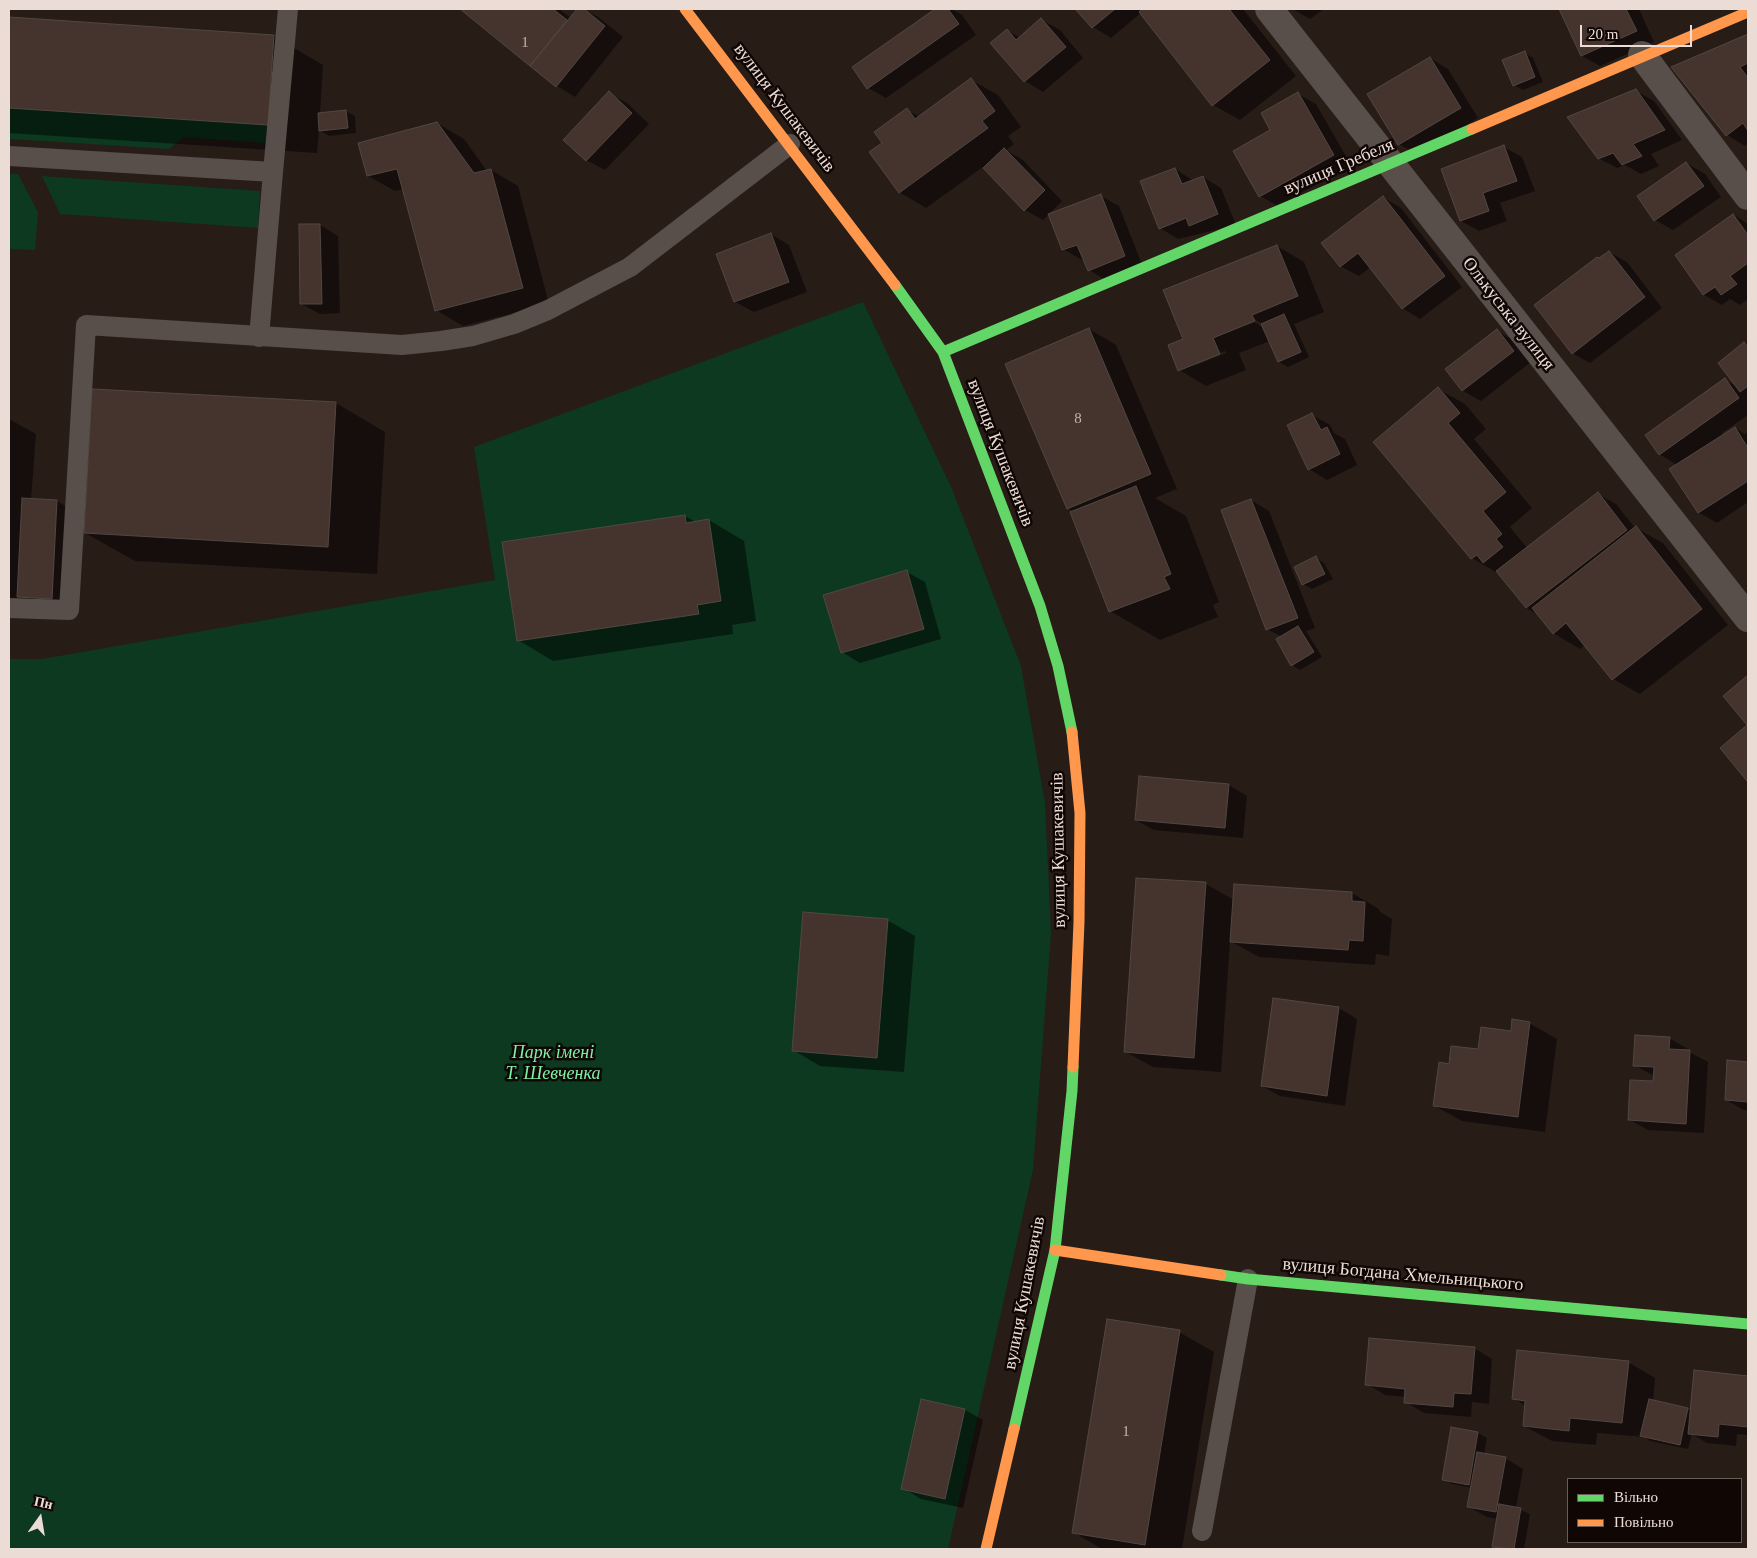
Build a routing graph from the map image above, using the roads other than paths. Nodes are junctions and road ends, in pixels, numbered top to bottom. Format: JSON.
{"nodes":[{"id":1,"x":288,"y":9,"type":"edge"},
{"id":2,"x":685,"y":9,"type":"edge"},
{"id":3,"x":1269,"y":9,"type":"edge"},
{"id":4,"x":1748,"y":12,"type":"edge"},
{"id":5,"x":1642,"y":55,"type":"junction"},
{"id":6,"x":790,"y":144,"type":"junction"},
{"id":7,"x":9,"y":156,"type":"edge"},
{"id":8,"x":1390,"y":164,"type":"junction"},
{"id":9,"x":273,"y":172,"type":"junction"},
{"id":10,"x":1748,"y":196,"type":"edge"},
{"id":11,"x":259,"y":336,"type":"junction"},
{"id":12,"x":943,"y":352,"type":"junction"},
{"id":13,"x":9,"y":608,"type":"edge"},
{"id":14,"x":1748,"y":618,"type":"edge"},
{"id":15,"x":1056,"y":1250,"type":"junction"},
{"id":16,"x":1248,"y":1279,"type":"junction"},
{"id":17,"x":1748,"y":1324,"type":"edge"},
{"id":18,"x":1202,"y":1531,"type":"dead end"},
{"id":19,"x":986,"y":1549,"type":"edge"}],
"edges":[{"from":1,"to":9,"type":"lane"},
{"from":2,"to":6,"type":"street","name":"вулиця Кушакевичів"},
{"from":3,"to":8,"type":"street","name":"Олькуська вулиця"},
{"from":4,"to":5,"type":"street","name":"вулиця Гребеля"},
{"from":5,"to":8,"type":"street","name":"вулиця Гребеля"},
{"from":5,"to":10,"type":"street"},
{"from":6,"to":11,"type":"lane"},
{"from":6,"to":12,"type":"street","name":"вулиця Кушакевичів"},
{"from":7,"to":9,"type":"lane"},
{"from":8,"to":12,"type":"street","name":"вулиця Гребеля"},
{"from":8,"to":14,"type":"street","name":"Олькуська вулиця"},
{"from":9,"to":11,"type":"lane"},
{"from":11,"to":13,"type":"lane"},
{"from":12,"to":15,"type":"street","name":"вулиця Кушакевичів"},
{"from":15,"to":16,"type":"street","name":"вулиця Богдана Хмельницького"},
{"from":15,"to":19,"type":"street","name":"вулиця Кушакевичів"},
{"from":16,"to":17,"type":"street","name":"вулиця Богдана Хмельницького"},
{"from":16,"to":18,"type":"lane"}]}
